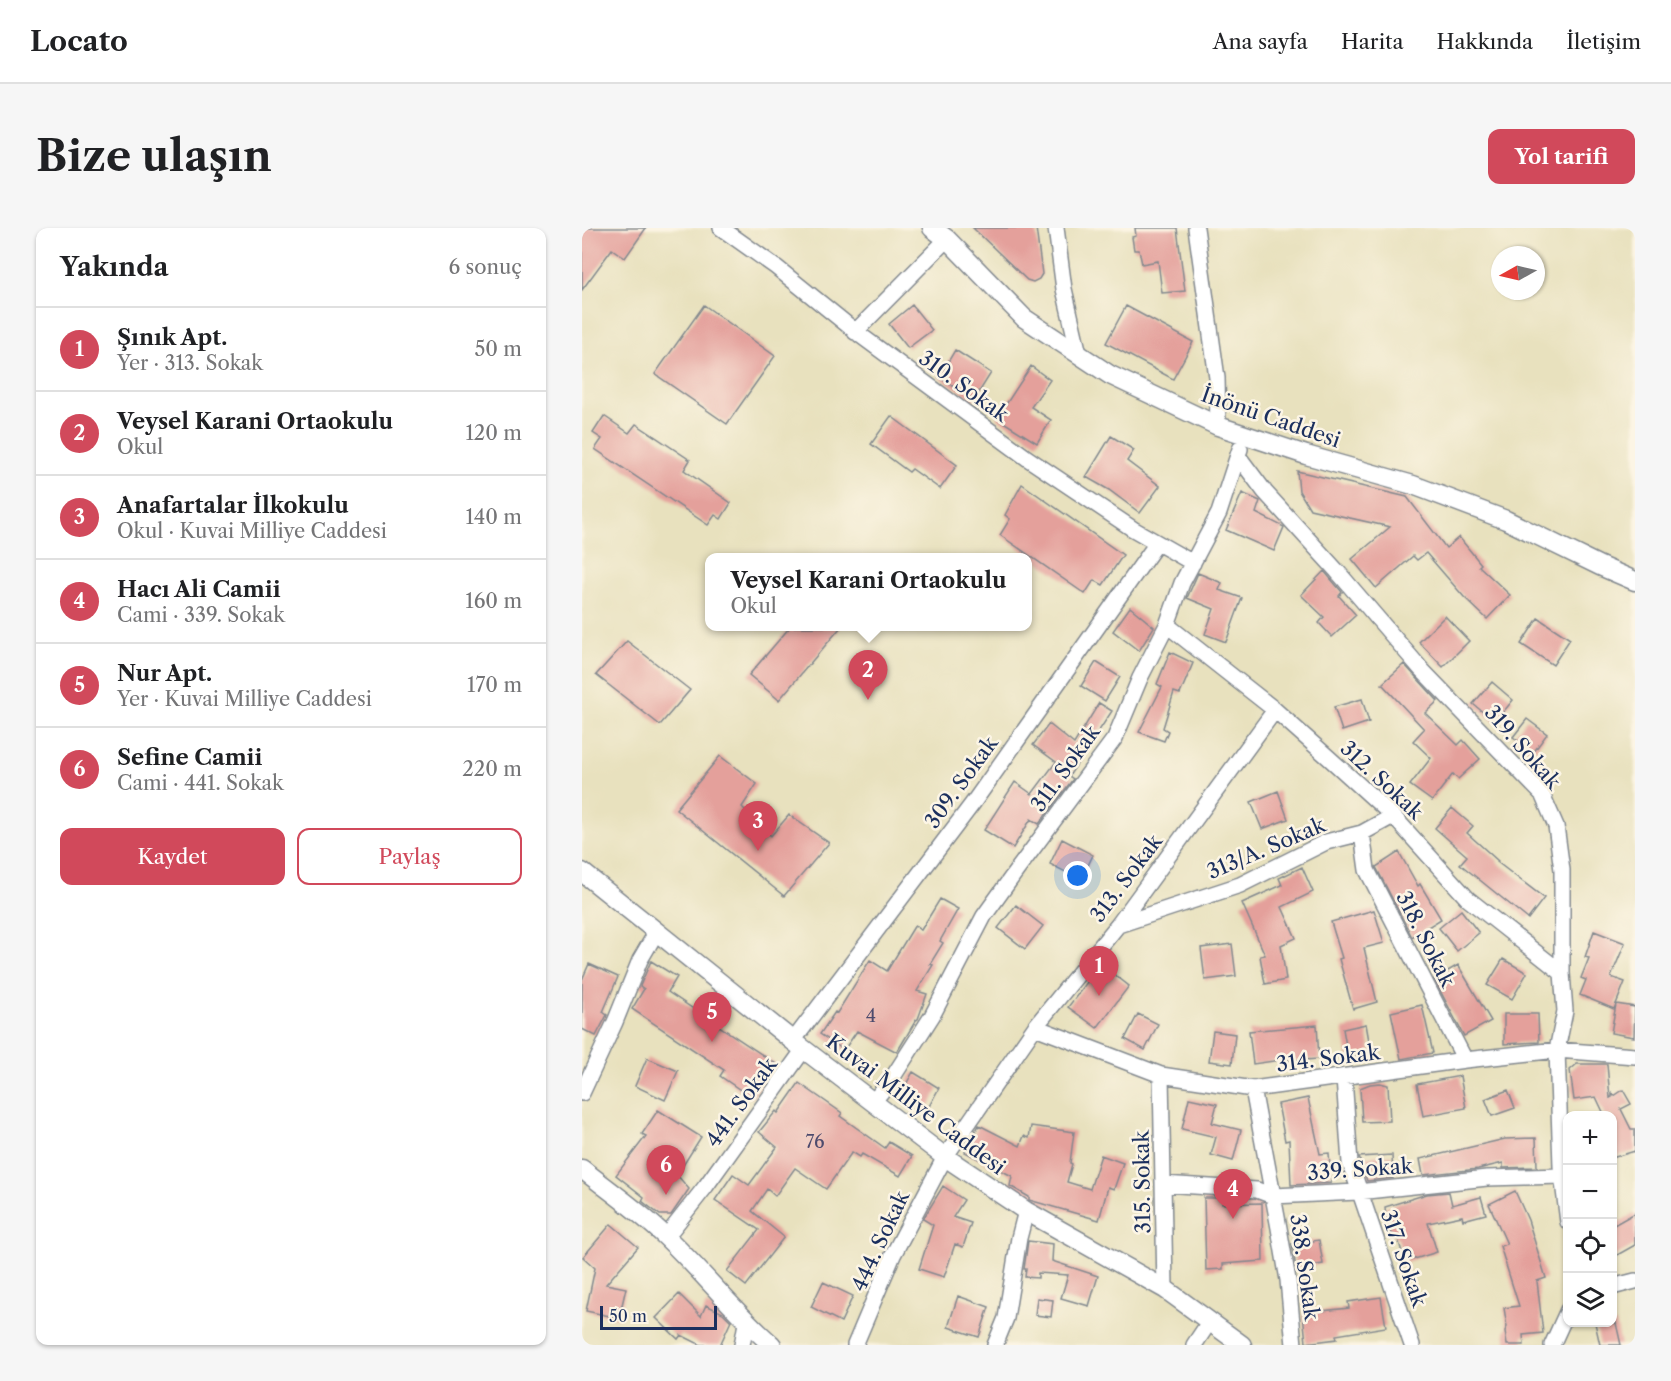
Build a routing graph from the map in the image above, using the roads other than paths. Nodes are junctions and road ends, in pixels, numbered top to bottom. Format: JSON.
{"nodes":[{"id":1,"x":721,"y":228,"type":"edge"},
{"id":2,"x":932,"y":228,"type":"edge"},
{"id":3,"x":1056,"y":228,"type":"edge"},
{"id":4,"x":1196,"y":228,"type":"edge"},
{"id":5,"x":947,"y":239,"type":"junction"},
{"id":6,"x":855,"y":332,"type":"junction"},
{"id":7,"x":1079,"y":354,"type":"junction"},
{"id":8,"x":1218,"y":426,"type":"junction"},
{"id":9,"x":1244,"y":434,"type":"junction"},
{"id":10,"x":1238,"y":456,"type":"junction"},
{"id":11,"x":1157,"y":543,"type":"junction"},
{"id":12,"x":1192,"y":563,"type":"junction"},
{"id":13,"x":1635,"y":581,"type":"edge"},
{"id":14,"x":1167,"y":625,"type":"junction"},
{"id":15,"x":1275,"y":710,"type":"junction"},
{"id":16,"x":1394,"y":816,"type":"junction"},
{"id":17,"x":1362,"y":833,"type":"junction"},
{"id":18,"x":582,"y":872,"type":"edge"},
{"id":19,"x":1118,"y":925,"type":"junction"},
{"id":20,"x":657,"y":931,"type":"junction"},
{"id":21,"x":1562,"y":973,"type":"junction"},
{"id":22,"x":1035,"y":1027,"type":"junction"},
{"id":23,"x":799,"y":1045,"type":"junction"},
{"id":24,"x":1557,"y":1050,"type":"junction"},
{"id":25,"x":1635,"y":1056,"type":"edge"},
{"id":26,"x":1465,"y":1060,"type":"junction"},
{"id":27,"x":1161,"y":1074,"type":"junction"},
{"id":28,"x":1344,"y":1078,"type":"junction"},
{"id":29,"x":1253,"y":1089,"type":"junction"},
{"id":30,"x":582,"y":1093,"type":"edge"},
{"id":31,"x":873,"y":1102,"type":"junction"},
{"id":32,"x":945,"y":1157,"type":"junction"},
{"id":33,"x":582,"y":1169,"type":"edge"},
{"id":34,"x":1562,"y":1176,"type":"junction"},
{"id":35,"x":1163,"y":1184,"type":"junction"},
{"id":36,"x":1358,"y":1192,"type":"junction"},
{"id":37,"x":1273,"y":1196,"type":"junction"},
{"id":38,"x":1026,"y":1211,"type":"junction"},
{"id":39,"x":1568,"y":1219,"type":"edge"},
{"id":40,"x":666,"y":1237,"type":"junction"},
{"id":41,"x":1635,"y":1281,"type":"edge"},
{"id":42,"x":1617,"y":1286,"type":"edge"},
{"id":43,"x":1165,"y":1288,"type":"junction"},
{"id":44,"x":1210,"y":1321,"type":"junction"},
{"id":45,"x":1563,"y":1322,"type":"edge"},
{"id":46,"x":747,"y":1323,"type":"junction"},
{"id":47,"x":742,"y":1345,"type":"edge"},
{"id":48,"x":772,"y":1345,"type":"edge"},
{"id":49,"x":855,"y":1345,"type":"edge"},
{"id":50,"x":995,"y":1345,"type":"edge"},
{"id":51,"x":1194,"y":1345,"type":"edge"},
{"id":52,"x":1242,"y":1345,"type":"edge"},
{"id":53,"x":1294,"y":1345,"type":"edge"},
{"id":54,"x":1412,"y":1345,"type":"edge"},
{"id":55,"x":1552,"y":1345,"type":"edge"}],
"edges":[{"from":1,"to":6,"type":"street","name":"310. Sokak"},
{"from":2,"to":5,"type":"street","name":"İnönü Caddesi"},
{"from":3,"to":7,"type":"street"},
{"from":4,"to":8,"type":"street"},
{"from":5,"to":6,"type":"street"},
{"from":5,"to":7,"type":"street","name":"İnönü Caddesi"},
{"from":6,"to":11,"type":"street","name":"310. Sokak"},
{"from":7,"to":8,"type":"street","name":"İnönü Caddesi"},
{"from":8,"to":9,"type":"street","name":"İnönü Caddesi"},
{"from":9,"to":10,"type":"street","name":"311. Sokak"},
{"from":9,"to":13,"type":"street","name":"İnönü Caddesi"},
{"from":10,"to":12,"type":"street","name":"311. Sokak"},
{"from":10,"to":21,"type":"street","name":"319. Sokak"},
{"from":11,"to":12,"type":"street","name":"310. Sokak"},
{"from":11,"to":23,"type":"street","name":"309. Sokak"},
{"from":12,"to":14,"type":"street","name":"311. Sokak"},
{"from":14,"to":15,"type":"street","name":"312. Sokak"},
{"from":14,"to":31,"type":"street","name":"311. Sokak"},
{"from":15,"to":16,"type":"street","name":"312. Sokak"},
{"from":15,"to":19,"type":"street","name":"313. Sokak"},
{"from":16,"to":17,"type":"street","name":"313/A. Sokak"},
{"from":16,"to":21,"type":"street","name":"312. Sokak"},
{"from":17,"to":19,"type":"street","name":"313/A. Sokak"},
{"from":17,"to":26,"type":"street","name":"318. Sokak"},
{"from":18,"to":20,"type":"street","name":"Kuvai Milliye Caddesi"},
{"from":19,"to":22,"type":"street","name":"313. Sokak"},
{"from":20,"to":23,"type":"street","name":"Kuvai Milliye Caddesi"},
{"from":20,"to":30,"type":"street"},
{"from":21,"to":24,"type":"street","name":"319. Sokak"},
{"from":22,"to":27,"type":"street","name":"314. Sokak"},
{"from":22,"to":32,"type":"street","name":"313. Sokak"},
{"from":23,"to":31,"type":"street","name":"Kuvai Milliye Caddesi"},
{"from":23,"to":40,"type":"street","name":"441. Sokak"},
{"from":24,"to":25,"type":"street","name":"314. Sokak"},
{"from":24,"to":26,"type":"street","name":"314. Sokak"},
{"from":24,"to":34,"type":"street","name":"319. Sokak"},
{"from":26,"to":28,"type":"street","name":"314. Sokak"},
{"from":27,"to":29,"type":"street","name":"314. Sokak"},
{"from":27,"to":35,"type":"street","name":"315. Sokak"},
{"from":28,"to":29,"type":"street","name":"314. Sokak"},
{"from":28,"to":36,"type":"street","name":"317. Sokak"},
{"from":29,"to":37,"type":"street","name":"338. Sokak"},
{"from":31,"to":32,"type":"street","name":"Kuvai Milliye Caddesi"},
{"from":32,"to":38,"type":"street","name":"Kuvai Milliye Caddesi"},
{"from":32,"to":49,"type":"street","name":"444. Sokak"},
{"from":33,"to":40,"type":"street"},
{"from":34,"to":36,"type":"street","name":"339. Sokak"},
{"from":34,"to":39,"type":"street","name":"319. Sokak"},
{"from":35,"to":37,"type":"street","name":"339. Sokak"},
{"from":35,"to":43,"type":"street","name":"315. Sokak"},
{"from":36,"to":37,"type":"street","name":"339. Sokak"},
{"from":36,"to":54,"type":"street","name":"317. Sokak"},
{"from":37,"to":53,"type":"street","name":"338. Sokak"},
{"from":38,"to":43,"type":"street","name":"Kuvai Milliye Caddesi"},
{"from":38,"to":50,"type":"street"},
{"from":40,"to":46,"type":"street"},
{"from":41,"to":42,"type":"street"},
{"from":43,"to":44,"type":"street","name":"Kuvai Milliye Caddesi"},
{"from":44,"to":51,"type":"street"},
{"from":44,"to":52,"type":"street","name":"Kuvai Milliye Caddesi"},
{"from":45,"to":55,"type":"street"},
{"from":46,"to":47,"type":"street"},
{"from":46,"to":48,"type":"street"}]}
